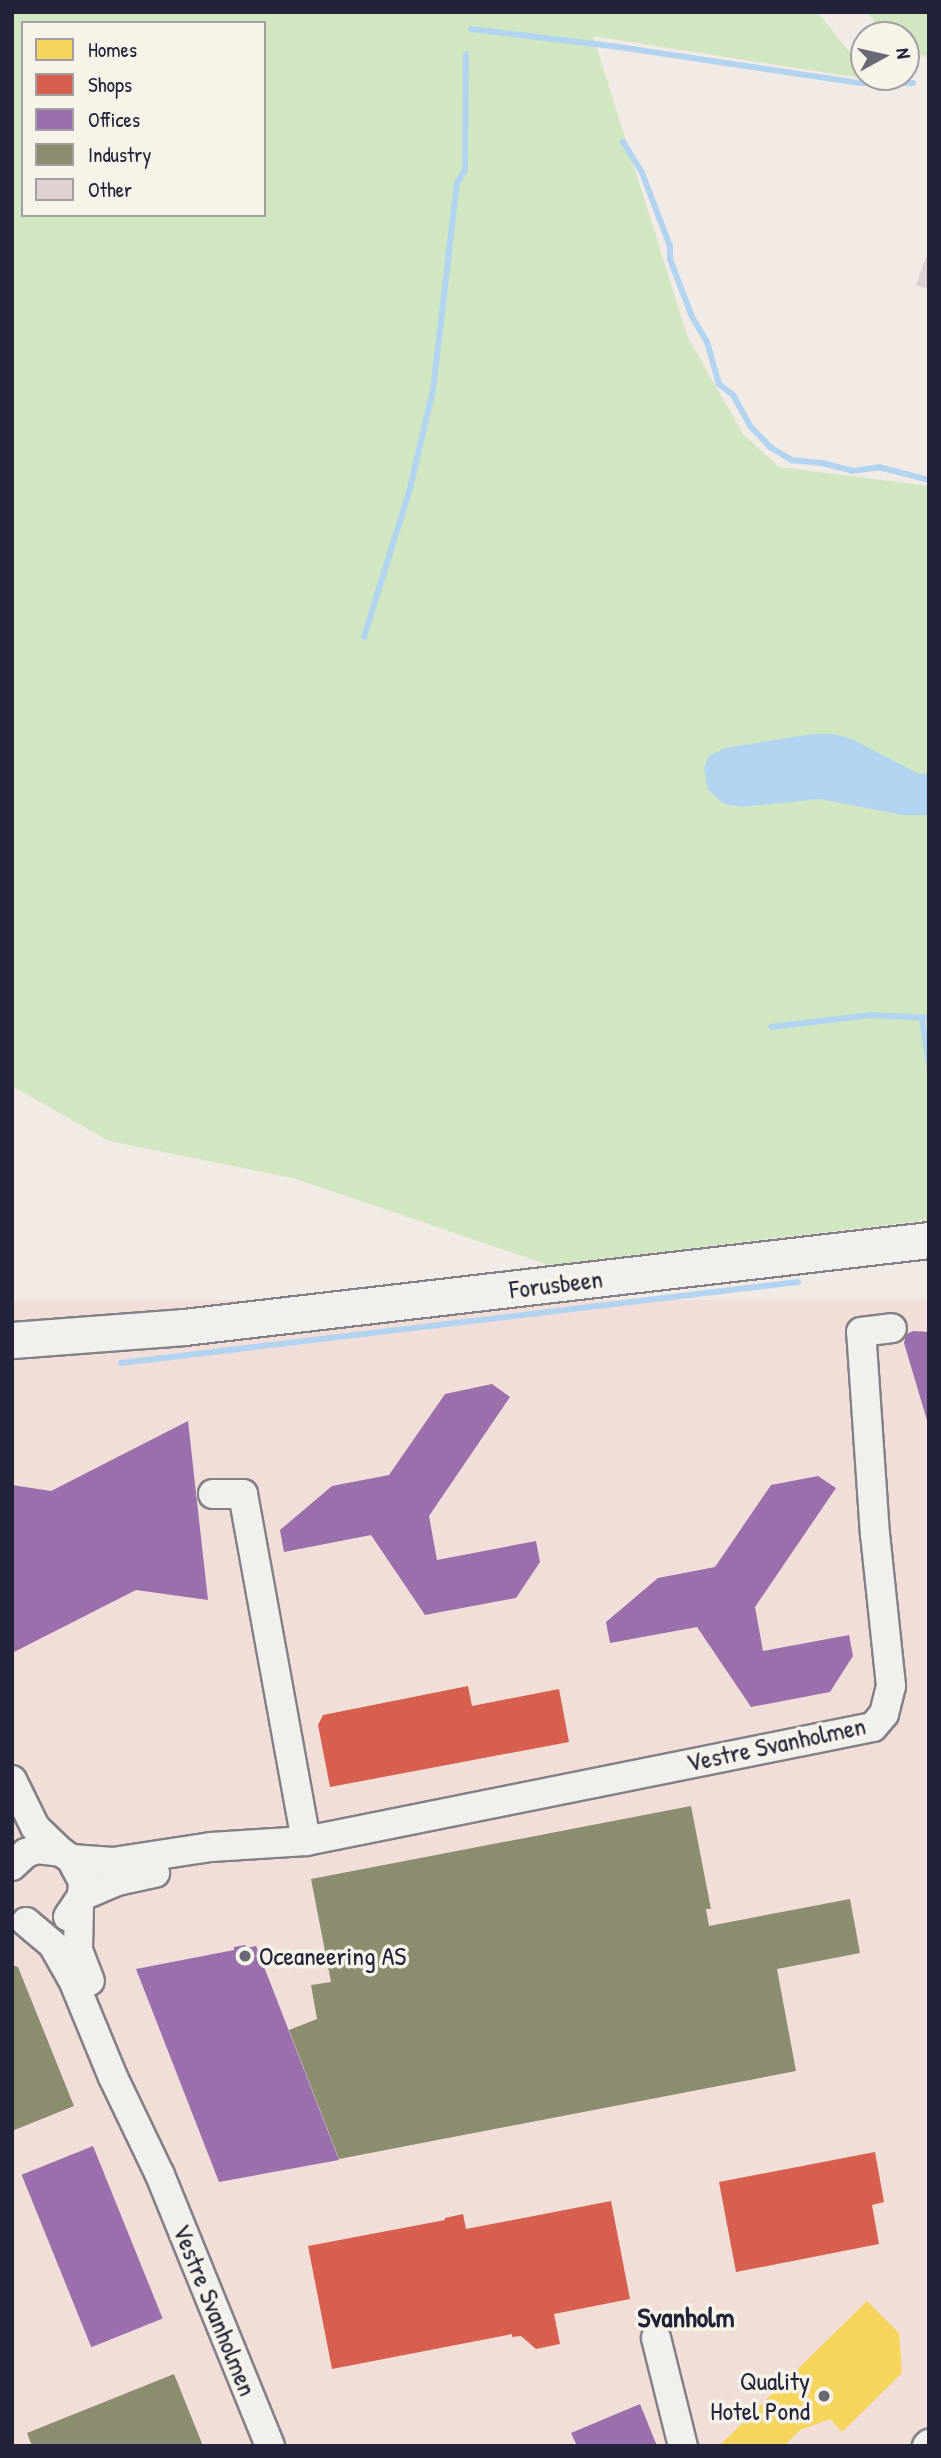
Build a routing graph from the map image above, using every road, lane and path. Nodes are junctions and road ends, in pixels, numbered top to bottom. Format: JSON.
{"nodes":[{"id":1,"x":929,"y":1240,"type":"edge"},
{"id":2,"x":184,"y":1327,"type":"junction"},
{"id":3,"x":892,"y":1328,"type":"dead end"},
{"id":4,"x":12,"y":1340,"type":"edge"},
{"id":5,"x":12,"y":1355,"type":"edge"},
{"id":6,"x":213,"y":1493,"type":"dead end"},
{"id":7,"x":12,"y":1780,"type":"edge"},
{"id":8,"x":306,"y":1841,"type":"junction"},
{"id":9,"x":256,"y":1847,"type":"junction"},
{"id":10,"x":66,"y":1855,"type":"junction"},
{"id":11,"x":12,"y":1866,"type":"edge"},
{"id":12,"x":81,"y":1900,"type":"junction"},
{"id":13,"x":17,"y":1914,"type":"edge"},
{"id":14,"x":160,"y":2175,"type":"junction"},
{"id":15,"x":656,"y":2338,"type":"dead end"},
{"id":16,"x":270,"y":2446,"type":"edge"},
{"id":17,"x":683,"y":2446,"type":"edge"}],
"edges":[{"from":1,"to":2,"type":"main road","name":"Forusbeen"},
{"from":2,"to":4,"type":"main road","name":"Forusbeen"},
{"from":2,"to":5,"type":"main road","name":"Forusbeen"},
{"from":3,"to":8,"type":"street","name":"Vestre Svanholmen"},
{"from":6,"to":8,"type":"street"},
{"from":7,"to":10,"type":"street"},
{"from":8,"to":9,"type":"street","name":"Vestre Svanholmen"},
{"from":9,"to":10,"type":"street","name":"Vestre Svanholmen"},
{"from":9,"to":12,"type":"street","name":"Vestre Svanholmen"},
{"from":10,"to":11,"type":"street","name":"Vestre Svanholmen"},
{"from":10,"to":12,"type":"street"},
{"from":12,"to":13,"type":"street"},
{"from":12,"to":14,"type":"street","name":"Vestre Svanholmen"},
{"from":13,"to":14,"type":"street","name":"Vestre Svanholmen"},
{"from":14,"to":16,"type":"street","name":"Vestre Svanholmen"},
{"from":15,"to":17,"type":"street"}]}
